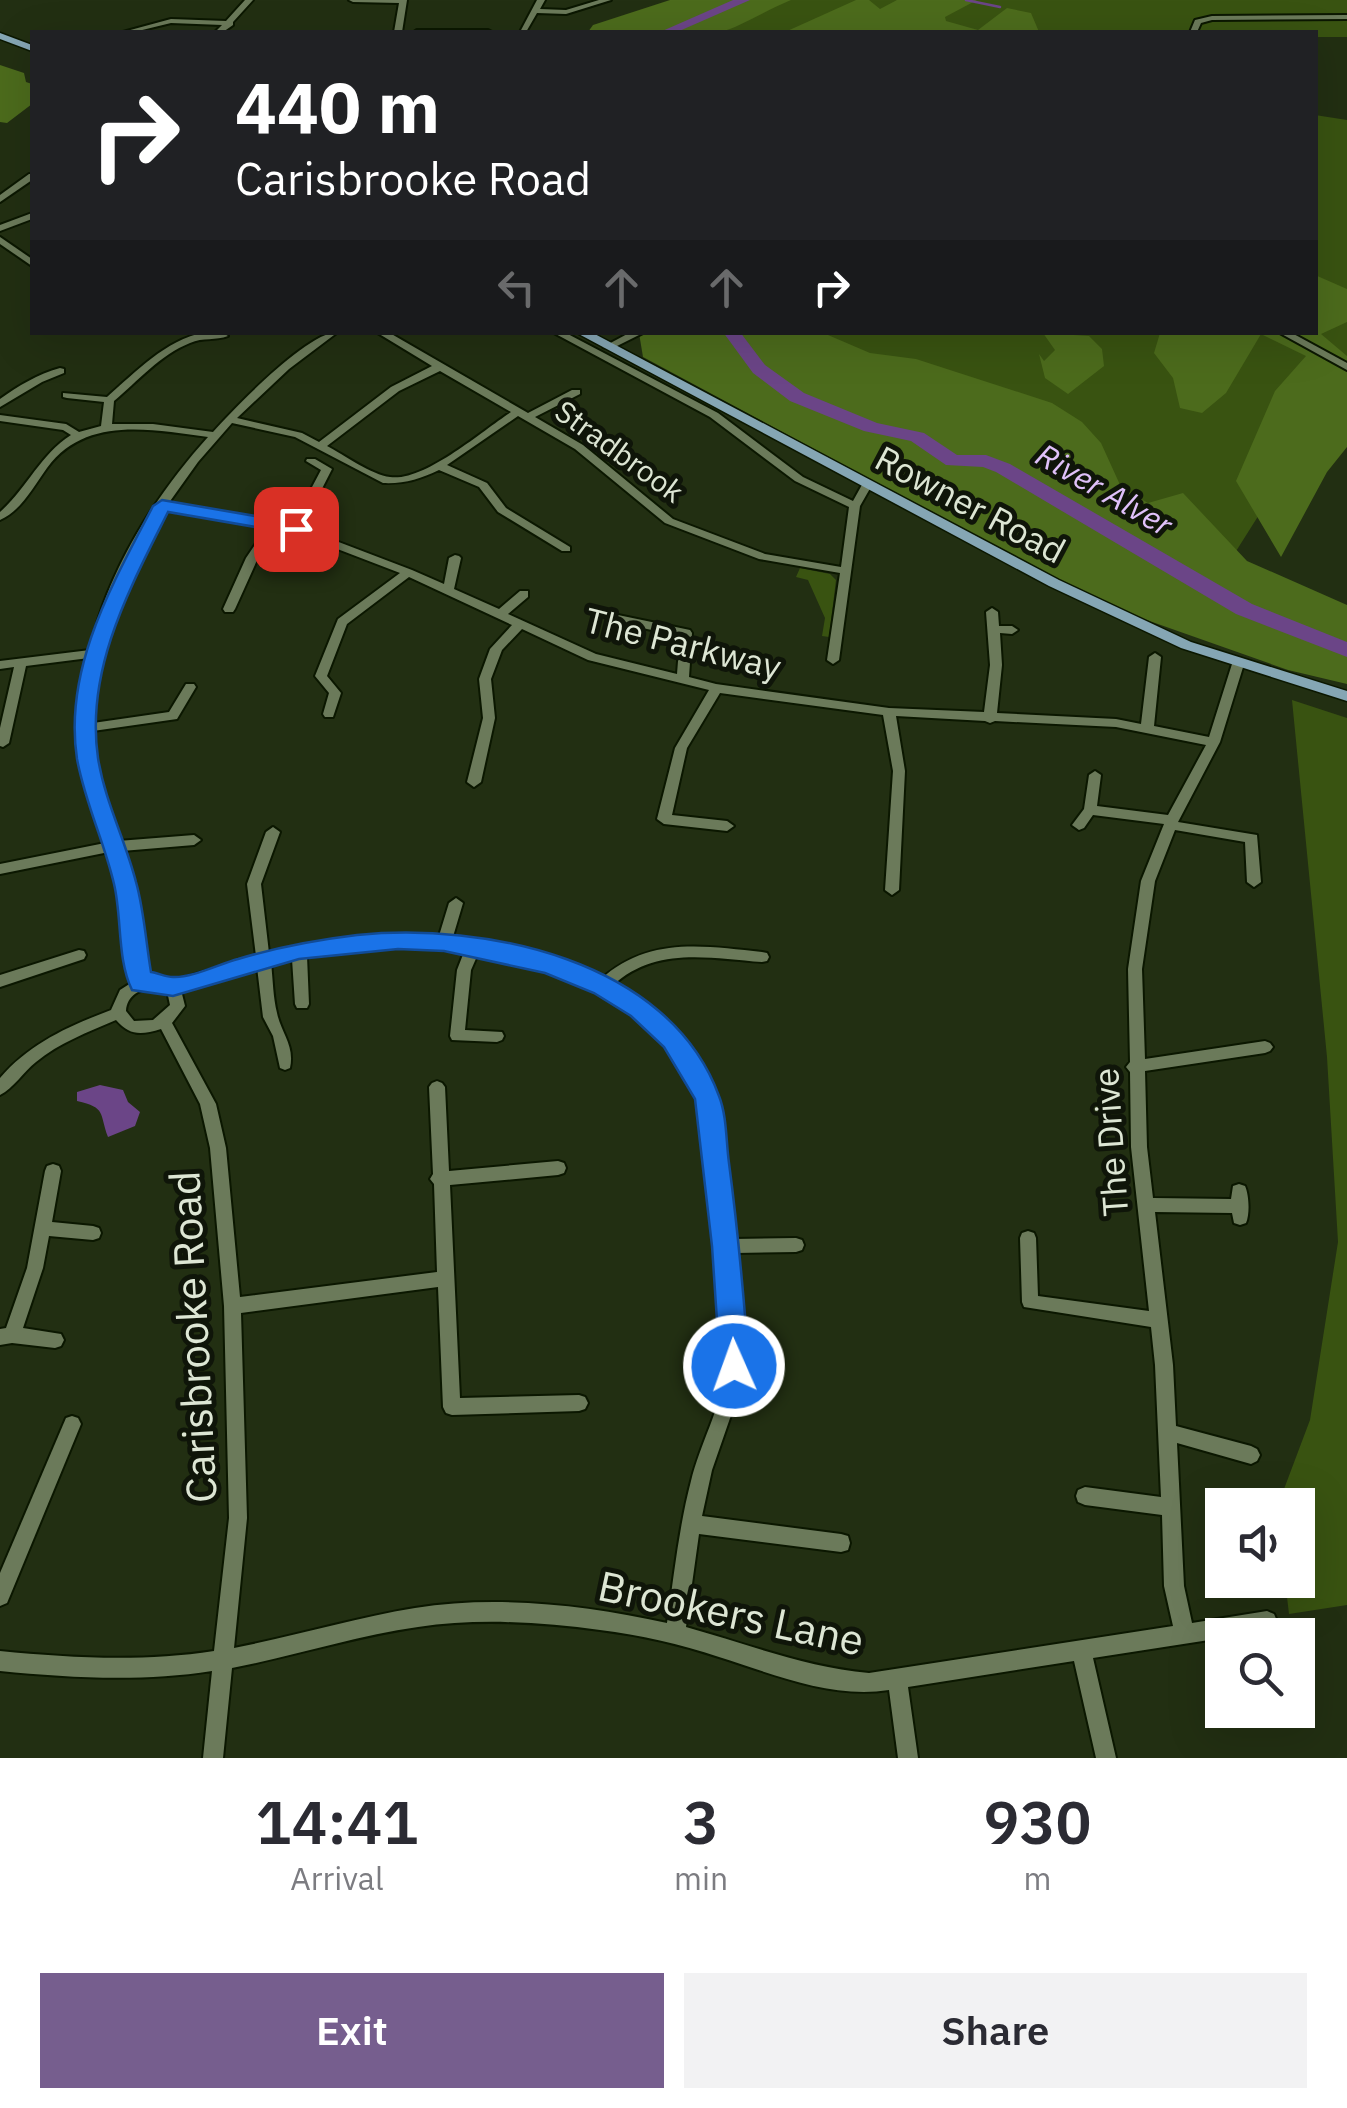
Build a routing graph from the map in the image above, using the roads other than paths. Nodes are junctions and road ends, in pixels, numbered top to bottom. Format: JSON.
{"nodes":[{"id":1,"x":249,"y":0,"type":"edge"},
{"id":2,"x":353,"y":0,"type":"edge"},
{"id":3,"x":402,"y":0,"type":"edge"},
{"id":4,"x":541,"y":0,"type":"edge"},
{"id":5,"x":607,"y":0,"type":"edge"},
{"id":6,"x":535,"y":11,"type":"junction"},
{"id":7,"x":1347,"y":18,"type":"edge"},
{"id":8,"x":230,"y":23,"type":"junction"},
{"id":9,"x":134,"y":30,"type":"edge"},
{"id":10,"x":221,"y":30,"type":"edge"},
{"id":11,"x":398,"y":30,"type":"edge"},
{"id":12,"x":524,"y":30,"type":"edge"},
{"id":13,"x":1195,"y":30,"type":"edge"},
{"id":14,"x":0,"y":36,"type":"edge"},
{"id":15,"x":30,"y":47,"type":"edge"},
{"id":16,"x":30,"y":177,"type":"edge"},
{"id":17,"x":5,"y":192,"type":"edge"},
{"id":18,"x":0,"y":199,"type":"edge"},
{"id":19,"x":30,"y":217,"type":"edge"},
{"id":20,"x":0,"y":228,"type":"edge"},
{"id":21,"x":0,"y":240,"type":"edge"},
{"id":22,"x":28,"y":245,"type":"dead end"},
{"id":23,"x":14,"y":250,"type":"junction"},
{"id":24,"x":30,"y":262,"type":"edge"},
{"id":25,"x":189,"y":335,"type":"edge"},
{"id":26,"x":206,"y":335,"type":"edge"},
{"id":27,"x":330,"y":335,"type":"edge"},
{"id":28,"x":385,"y":335,"type":"edge"},
{"id":29,"x":562,"y":335,"type":"edge"},
{"id":30,"x":586,"y":335,"type":"edge"},
{"id":31,"x":634,"y":335,"type":"edge"},
{"id":32,"x":1288,"y":335,"type":"edge"},
{"id":33,"x":222,"y":336,"type":"dead end"},
{"id":34,"x":608,"y":347,"type":"junction"},
{"id":35,"x":438,"y":367,"type":"junction"},
{"id":36,"x":1347,"y":367,"type":"edge"},
{"id":37,"x":32,"y":368,"type":"dead end"},
{"id":38,"x":60,"y":371,"type":"dead end"},
{"id":39,"x":44,"y":374,"type":"junction"},
{"id":40,"x":576,"y":392,"type":"dead end"},
{"id":41,"x":68,"y":395,"type":"dead end"},
{"id":42,"x":4,"y":398,"type":"edge"},
{"id":43,"x":109,"y":400,"type":"junction"},
{"id":44,"x":523,"y":415,"type":"junction"},
{"id":45,"x":0,"y":418,"type":"edge"},
{"id":46,"x":228,"y":419,"type":"junction"},
{"id":47,"x":106,"y":427,"type":"junction"},
{"id":48,"x":215,"y":434,"type":"junction"},
{"id":49,"x":78,"y":436,"type":"junction"},
{"id":50,"x":321,"y":446,"type":"junction"},
{"id":51,"x":311,"y":461,"type":"dead end"},
{"id":52,"x":437,"y":465,"type":"junction"},
{"id":53,"x":868,"y":485,"type":"junction"},
{"id":54,"x":162,"y":506,"type":"junction"},
{"id":55,"x":855,"y":506,"type":"junction"},
{"id":56,"x":0,"y":517,"type":"edge"},
{"id":57,"x":275,"y":523,"type":"junction"},
{"id":58,"x":296,"y":529,"type":"junction"},
{"id":59,"x":566,"y":549,"type":"dead end"},
{"id":60,"x":455,"y":558,"type":"dead end"},
{"id":61,"x":846,"y":571,"type":"junction"},
{"id":62,"x":408,"y":572,"type":"junction"},
{"id":63,"x":448,"y":590,"type":"junction"},
{"id":64,"x":524,"y":594,"type":"dead end"},
{"id":65,"x":229,"y":608,"type":"dead end"},
{"id":66,"x":992,"y":612,"type":"dead end"},
{"id":67,"x":500,"y":615,"type":"junction"},
{"id":68,"x":618,"y":618,"type":"dead end"},
{"id":69,"x":519,"y":625,"type":"junction"},
{"id":70,"x":992,"y":629,"type":"junction"},
{"id":71,"x":1012,"y":630,"type":"dead end"},
{"id":72,"x":96,"y":653,"type":"junction"},
{"id":73,"x":1155,"y":657,"type":"dead end"},
{"id":74,"x":833,"y":660,"type":"dead end"},
{"id":75,"x":21,"y":662,"type":"junction"},
{"id":76,"x":0,"y":664,"type":"edge"},
{"id":77,"x":1238,"y":664,"type":"junction"},
{"id":78,"x":683,"y":680,"type":"junction"},
{"id":79,"x":190,"y":688,"type":"dead end"},
{"id":80,"x":716,"y":688,"type":"junction"},
{"id":81,"x":1347,"y":696,"type":"edge"},
{"id":82,"x":888,"y":712,"type":"junction"},
{"id":83,"x":329,"y":714,"type":"dead end"},
{"id":84,"x":990,"y":719,"type":"junction"},
{"id":85,"x":86,"y":728,"type":"junction"},
{"id":86,"x":1146,"y":728,"type":"junction"},
{"id":87,"x":3,"y":742,"type":"dead end"},
{"id":88,"x":1214,"y":742,"type":"junction"},
{"id":89,"x":1096,"y":775,"type":"dead end"},
{"id":90,"x":474,"y":782,"type":"dead end"},
{"id":91,"x":1090,"y":810,"type":"junction"},
{"id":92,"x":1171,"y":822,"type":"junction"},
{"id":93,"x":1079,"y":825,"type":"dead end"},
{"id":94,"x":726,"y":826,"type":"dead end"},
{"id":95,"x":274,"y":832,"type":"dead end"},
{"id":96,"x":194,"y":840,"type":"dead end"},
{"id":97,"x":110,"y":847,"type":"junction"},
{"id":98,"x":0,"y":868,"type":"edge"},
{"id":99,"x":1254,"y":882,"type":"dead end"},
{"id":100,"x":892,"y":890,"type":"dead end"},
{"id":101,"x":456,"y":903,"type":"dead end"},
{"id":102,"x":444,"y":942,"type":"junction"},
{"id":103,"x":474,"y":946,"type":"junction"},
{"id":104,"x":299,"y":950,"type":"junction"},
{"id":105,"x":79,"y":955,"type":"dead end"},
{"id":106,"x":264,"y":957,"type":"junction"},
{"id":107,"x":762,"y":957,"type":"dead end"},
{"id":108,"x":0,"y":980,"type":"edge"},
{"id":109,"x":141,"y":983,"type":"junction"},
{"id":110,"x":603,"y":986,"type":"junction"},
{"id":111,"x":173,"y":987,"type":"junction"},
{"id":112,"x":302,"y":1004,"type":"dead end"},
{"id":113,"x":118,"y":1013,"type":"junction"},
{"id":114,"x":164,"y":1022,"type":"junction"},
{"id":115,"x":497,"y":1036,"type":"dead end"},
{"id":116,"x":1265,"y":1047,"type":"dead end"},
{"id":117,"x":285,"y":1064,"type":"dead end"},
{"id":118,"x":1134,"y":1067,"type":"junction"},
{"id":119,"x":437,"y":1086,"type":"dead end"},
{"id":120,"x":0,"y":1090,"type":"edge"},
{"id":121,"x":558,"y":1168,"type":"dead end"},
{"id":122,"x":53,"y":1172,"type":"dead end"},
{"id":123,"x":438,"y":1179,"type":"junction"},
{"id":124,"x":1145,"y":1205,"type":"junction"},
{"id":125,"x":1240,"y":1205,"type":"dead end"},
{"id":126,"x":44,"y":1228,"type":"junction"},
{"id":127,"x":92,"y":1232,"type":"dead end"},
{"id":128,"x":1028,"y":1238,"type":"dead end"},
{"id":129,"x":796,"y":1245,"type":"dead end"},
{"id":130,"x":726,"y":1246,"type":"junction"},
{"id":131,"x":446,"y":1278,"type":"junction"},
{"id":132,"x":232,"y":1306,"type":"junction"},
{"id":133,"x":1158,"y":1320,"type":"junction"},
{"id":134,"x":6,"y":1336,"type":"edge"},
{"id":135,"x":55,"y":1340,"type":"dead end"},
{"id":136,"x":578,"y":1403,"type":"dead end"},
{"id":137,"x":72,"y":1424,"type":"dead end"},
{"id":138,"x":1166,"y":1432,"type":"junction"},
{"id":139,"x":1251,"y":1455,"type":"dead end"},
{"id":140,"x":1086,"y":1496,"type":"dead end"},
{"id":141,"x":1170,"y":1507,"type":"junction"},
{"id":142,"x":692,"y":1524,"type":"junction"},
{"id":143,"x":841,"y":1543,"type":"dead end"},
{"id":144,"x":0,"y":1596,"type":"edge"},
{"id":145,"x":1205,"y":1631,"type":"edge"},
{"id":146,"x":675,"y":1634,"type":"junction"},
{"id":147,"x":1185,"y":1634,"type":"junction"},
{"id":148,"x":1082,"y":1652,"type":"junction"},
{"id":149,"x":226,"y":1660,"type":"junction"},
{"id":150,"x":0,"y":1661,"type":"edge"},
{"id":151,"x":897,"y":1679,"type":"junction"},
{"id":152,"x":213,"y":1758,"type":"edge"},
{"id":153,"x":908,"y":1758,"type":"edge"},
{"id":154,"x":1106,"y":1758,"type":"edge"}],
"edges":[{"from":1,"to":8,"type":"street"},
{"from":2,"to":3,"type":"street"},
{"from":3,"to":11,"type":"street"},
{"from":4,"to":6,"type":"street"},
{"from":5,"to":6,"type":"street"},
{"from":6,"to":12,"type":"street"},
{"from":7,"to":13,"type":"street"},
{"from":8,"to":9,"type":"street"},
{"from":8,"to":10,"type":"street"},
{"from":14,"to":15,"type":"main road"},
{"from":16,"to":17,"type":"street"},
{"from":17,"to":18,"type":"street"},
{"from":19,"to":20,"type":"street"},
{"from":21,"to":23,"type":"street"},
{"from":22,"to":23,"type":"street"},
{"from":23,"to":24,"type":"street"},
{"from":25,"to":43,"type":"street"},
{"from":26,"to":33,"type":"street"},
{"from":27,"to":46,"type":"street"},
{"from":28,"to":35,"type":"street","name":"Stradbrook"},
{"from":29,"to":55,"type":"street"},
{"from":30,"to":34,"type":"main road","name":"Rowner Road"},
{"from":31,"to":34,"type":"street"},
{"from":32,"to":36,"type":"street"},
{"from":34,"to":53,"type":"main road","name":"Rowner Road"},
{"from":35,"to":44,"type":"street","name":"Stradbrook"},
{"from":35,"to":50,"type":"street"},
{"from":37,"to":39,"type":"street"},
{"from":38,"to":39,"type":"street"},
{"from":39,"to":42,"type":"street"},
{"from":40,"to":44,"type":"street"},
{"from":41,"to":43,"type":"street"},
{"from":43,"to":47,"type":"street"},
{"from":44,"to":52,"type":"street"},
{"from":44,"to":61,"type":"street","name":"Stradbrook"},
{"from":45,"to":49,"type":"street"},
{"from":46,"to":48,"type":"street"},
{"from":46,"to":50,"type":"street"},
{"from":47,"to":48,"type":"street"},
{"from":47,"to":49,"type":"street"},
{"from":48,"to":54,"type":"street"},
{"from":49,"to":56,"type":"street"},
{"from":50,"to":52,"type":"street"},
{"from":51,"to":58,"type":"street"},
{"from":52,"to":59,"type":"street"},
{"from":53,"to":55,"type":"street"},
{"from":53,"to":77,"type":"main road","name":"Rowner Road"},
{"from":54,"to":57,"type":"street","name":"The Parkway"},
{"from":54,"to":72,"type":"street"},
{"from":55,"to":61,"type":"street"},
{"from":57,"to":58,"type":"street","name":"The Parkway"},
{"from":57,"to":65,"type":"street"},
{"from":58,"to":62,"type":"street","name":"The Parkway"},
{"from":60,"to":63,"type":"street"},
{"from":61,"to":74,"type":"street"},
{"from":62,"to":63,"type":"street","name":"The Parkway"},
{"from":62,"to":83,"type":"street"},
{"from":63,"to":67,"type":"street","name":"The Parkway"},
{"from":64,"to":67,"type":"street"},
{"from":66,"to":70,"type":"street"},
{"from":67,"to":69,"type":"street","name":"The Parkway"},
{"from":68,"to":78,"type":"street"},
{"from":69,"to":78,"type":"street","name":"The Parkway"},
{"from":69,"to":90,"type":"street"},
{"from":70,"to":71,"type":"street"},
{"from":70,"to":84,"type":"street"},
{"from":72,"to":75,"type":"street"},
{"from":72,"to":85,"type":"street"},
{"from":73,"to":86,"type":"street"},
{"from":75,"to":76,"type":"street"},
{"from":75,"to":87,"type":"street"},
{"from":77,"to":81,"type":"main road","name":"Rowner Road"},
{"from":77,"to":88,"type":"street","name":"The Drive"},
{"from":78,"to":80,"type":"street","name":"The Parkway"},
{"from":79,"to":85,"type":"street"},
{"from":80,"to":82,"type":"street","name":"The Parkway"},
{"from":80,"to":94,"type":"street"},
{"from":82,"to":84,"type":"street","name":"The Parkway"},
{"from":82,"to":100,"type":"street"},
{"from":84,"to":86,"type":"street","name":"The Parkway"},
{"from":85,"to":97,"type":"street"},
{"from":86,"to":88,"type":"street","name":"The Parkway"},
{"from":88,"to":92,"type":"street","name":"The Drive"},
{"from":89,"to":91,"type":"street"},
{"from":91,"to":92,"type":"street"},
{"from":91,"to":93,"type":"street"},
{"from":92,"to":99,"type":"street"},
{"from":92,"to":118,"type":"street","name":"The Drive"},
{"from":95,"to":106,"type":"street"},
{"from":96,"to":97,"type":"street"},
{"from":97,"to":98,"type":"street"},
{"from":97,"to":109,"type":"street"},
{"from":101,"to":102,"type":"street"},
{"from":102,"to":103,"type":"street"},
{"from":102,"to":104,"type":"street"},
{"from":103,"to":110,"type":"street"},
{"from":103,"to":115,"type":"street"},
{"from":104,"to":106,"type":"street"},
{"from":104,"to":112,"type":"street"},
{"from":105,"to":108,"type":"street"},
{"from":106,"to":111,"type":"street"},
{"from":106,"to":117,"type":"street"},
{"from":107,"to":110,"type":"street"},
{"from":109,"to":111,"type":"street"},
{"from":109,"to":113,"type":"street"},
{"from":110,"to":130,"type":"street"},
{"from":111,"to":114,"type":"street"},
{"from":113,"to":114,"type":"street"},
{"from":113,"to":120,"type":"street"},
{"from":114,"to":132,"type":"street","name":"Carisbrooke Road"},
{"from":116,"to":118,"type":"street"},
{"from":118,"to":124,"type":"street","name":"The Drive"},
{"from":119,"to":123,"type":"street"},
{"from":121,"to":123,"type":"street"},
{"from":122,"to":126,"type":"street"},
{"from":123,"to":131,"type":"street"},
{"from":124,"to":125,"type":"street"},
{"from":124,"to":133,"type":"street","name":"The Drive"},
{"from":126,"to":127,"type":"street"},
{"from":126,"to":134,"type":"street"},
{"from":128,"to":133,"type":"street"},
{"from":129,"to":130,"type":"street"},
{"from":130,"to":142,"type":"street"},
{"from":131,"to":132,"type":"street"},
{"from":131,"to":136,"type":"street"},
{"from":132,"to":149,"type":"street","name":"Carisbrooke Road"},
{"from":133,"to":138,"type":"street","name":"The Drive"},
{"from":134,"to":135,"type":"street"},
{"from":137,"to":144,"type":"street"},
{"from":138,"to":139,"type":"street"},
{"from":138,"to":141,"type":"street","name":"The Drive"},
{"from":140,"to":141,"type":"street"},
{"from":141,"to":147,"type":"street","name":"The Drive"},
{"from":142,"to":143,"type":"street"},
{"from":142,"to":146,"type":"street"},
{"from":145,"to":147,"type":"street","name":"Brookers Lane"},
{"from":146,"to":149,"type":"street","name":"Brookers Lane"},
{"from":146,"to":151,"type":"street","name":"Brookers Lane"},
{"from":147,"to":148,"type":"street","name":"Brookers Lane"},
{"from":148,"to":151,"type":"street","name":"Brookers Lane"},
{"from":148,"to":154,"type":"street"},
{"from":149,"to":150,"type":"street","name":"Brookers Lane"},
{"from":149,"to":152,"type":"street","name":"Carisbrooke Road"},
{"from":151,"to":153,"type":"street"}]}
